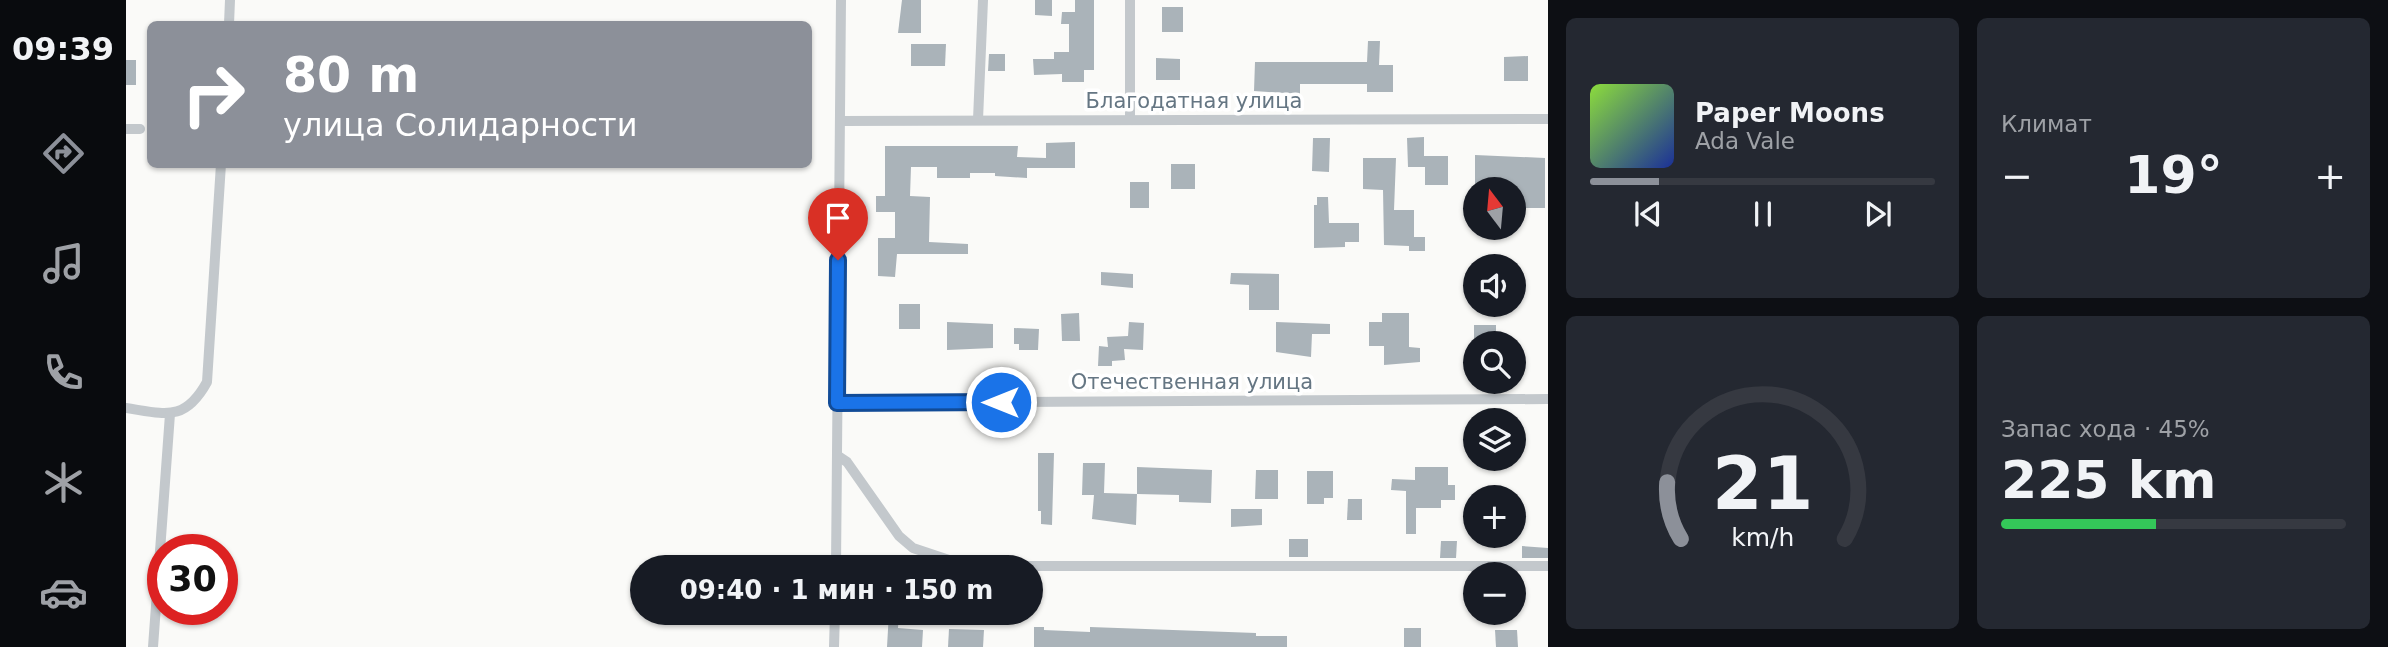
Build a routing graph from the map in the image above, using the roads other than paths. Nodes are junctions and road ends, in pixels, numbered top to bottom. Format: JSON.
{"nodes":[{"id":1,"x":230,"y":0,"type":"edge"},
{"id":2,"x":841,"y":0,"type":"edge"},
{"id":3,"x":983,"y":0,"type":"edge"},
{"id":4,"x":1130,"y":0,"type":"edge"},
{"id":5,"x":229,"y":21,"type":"edge"},
{"id":6,"x":1548,"y":119,"type":"edge"},
{"id":7,"x":978,"y":120,"type":"junction"},
{"id":8,"x":1129,"y":120,"type":"junction"},
{"id":9,"x":840,"y":121,"type":"junction"},
{"id":10,"x":140,"y":128,"type":"dead end"},
{"id":11,"x":126,"y":129,"type":"edge"},
{"id":12,"x":221,"y":168,"type":"edge"},
{"id":13,"x":1548,"y":399,"type":"edge"},
{"id":14,"x":837,"y":403,"type":"junction"},
{"id":15,"x":126,"y":408,"type":"edge"},
{"id":16,"x":170,"y":414,"type":"junction"},
{"id":17,"x":838,"y":456,"type":"junction"},
{"id":18,"x":835,"y":555,"type":"edge"},
{"id":19,"x":1548,"y":566,"type":"edge"},
{"id":20,"x":835,"y":625,"type":"edge"},
{"id":21,"x":153,"y":647,"type":"edge"},
{"id":22,"x":834,"y":647,"type":"edge"}],
"edges":[{"from":1,"to":5,"type":"street"},
{"from":2,"to":9,"type":"street"},
{"from":3,"to":7,"type":"street"},
{"from":4,"to":8,"type":"street"},
{"from":6,"to":8,"type":"street","name":"Благодатная улица"},
{"from":7,"to":8,"type":"street","name":"Благодатная улица"},
{"from":7,"to":9,"type":"street","name":"Благодатная улица"},
{"from":9,"to":14,"type":"street"},
{"from":10,"to":11,"type":"street"},
{"from":12,"to":16,"type":"street"},
{"from":13,"to":14,"type":"street","name":"Отечественная улица"},
{"from":14,"to":17,"type":"street"},
{"from":15,"to":16,"type":"street"},
{"from":16,"to":21,"type":"street"},
{"from":17,"to":18,"type":"street"},
{"from":17,"to":19,"type":"street"},
{"from":20,"to":22,"type":"street"}]}
